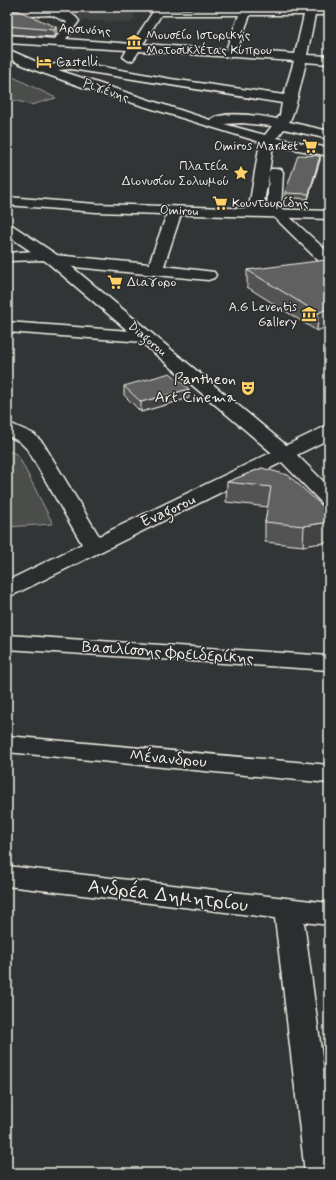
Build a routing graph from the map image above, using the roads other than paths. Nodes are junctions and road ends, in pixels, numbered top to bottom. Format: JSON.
{"nodes":[{"id":1,"x":22,"y":10,"type":"edge"},
{"id":2,"x":247,"y":10,"type":"edge"},
{"id":3,"x":310,"y":10,"type":"edge"},
{"id":4,"x":329,"y":12,"type":"edge"},
{"id":5,"x":7,"y":14,"type":"edge"},
{"id":6,"x":7,"y":39,"type":"edge"},
{"id":7,"x":58,"y":42,"type":"junction"},
{"id":8,"x":135,"y":48,"type":"junction"},
{"id":9,"x":7,"y":53,"type":"edge"},
{"id":10,"x":230,"y":54,"type":"junction"},
{"id":11,"x":300,"y":58,"type":"junction"},
{"id":12,"x":329,"y":60,"type":"edge"},
{"id":13,"x":43,"y":69,"type":"junction"},
{"id":14,"x":118,"y":74,"type":"junction"},
{"id":15,"x":289,"y":100,"type":"junction"},
{"id":16,"x":208,"y":124,"type":"junction"},
{"id":17,"x":224,"y":129,"type":"junction"},
{"id":18,"x":244,"y":135,"type":"junction"},
{"id":19,"x":329,"y":136,"type":"edge"},
{"id":20,"x":273,"y":141,"type":"junction"},
{"id":21,"x":329,"y":152,"type":"edge"},
{"id":22,"x":7,"y":202,"type":"edge"},
{"id":23,"x":96,"y":208,"type":"junction"},
{"id":24,"x":176,"y":211,"type":"junction"},
{"id":25,"x":255,"y":213,"type":"junction"},
{"id":26,"x":277,"y":214,"type":"junction"},
{"id":27,"x":329,"y":216,"type":"edge"},
{"id":28,"x":9,"y":230,"type":"edge"},
{"id":29,"x":24,"y":241,"type":"junction"},
{"id":30,"x":8,"y":257,"type":"edge"},
{"id":31,"x":50,"y":258,"type":"junction"},
{"id":32,"x":329,"y":262,"type":"edge"},
{"id":33,"x":155,"y":270,"type":"junction"},
{"id":34,"x":208,"y":275,"type":"dead end"},
{"id":35,"x":7,"y":327,"type":"edge"},
{"id":36,"x":144,"y":337,"type":"junction"},
{"id":37,"x":7,"y":428,"type":"edge"},
{"id":38,"x":329,"y":432,"type":"edge"},
{"id":39,"x":285,"y":454,"type":"junction"},
{"id":40,"x":232,"y":480,"type":"junction"},
{"id":41,"x":325,"y":495,"type":"edge"},
{"id":42,"x":94,"y":546,"type":"junction"},
{"id":43,"x":7,"y":589,"type":"edge"},
{"id":44,"x":7,"y":642,"type":"edge"},
{"id":45,"x":329,"y":663,"type":"edge"},
{"id":46,"x":7,"y":744,"type":"edge"},
{"id":47,"x":329,"y":774,"type":"edge"},
{"id":48,"x":7,"y":876,"type":"edge"},
{"id":49,"x":288,"y":910,"type":"junction"},
{"id":50,"x":329,"y":914,"type":"edge"},
{"id":51,"x":321,"y":1173,"type":"edge"}],
"edges":[{"from":1,"to":5,"type":"street"},
{"from":1,"to":7,"type":"street"},
{"from":2,"to":3,"type":"street"},
{"from":2,"to":8,"type":"street"},
{"from":2,"to":10,"type":"street"},
{"from":3,"to":4,"type":"street"},
{"from":3,"to":11,"type":"street"},
{"from":6,"to":7,"type":"street","name":"Αρσινόης"},
{"from":7,"to":8,"type":"street","name":"Αρσινόης"},
{"from":8,"to":10,"type":"street","name":"Αρσινόης"},
{"from":8,"to":14,"type":"street"},
{"from":9,"to":13,"type":"street","name":"Ριγένης"},
{"from":10,"to":11,"type":"street","name":"Αρσινόης"},
{"from":11,"to":12,"type":"street","name":"Αρσινόης"},
{"from":11,"to":15,"type":"street"},
{"from":13,"to":14,"type":"street"},
{"from":13,"to":16,"type":"street","name":"Ριγένης"},
{"from":14,"to":15,"type":"street"},
{"from":15,"to":20,"type":"street"},
{"from":16,"to":17,"type":"street","name":"Ριγένης"},
{"from":16,"to":20,"type":"street","name":"Ριγένης"},
{"from":17,"to":18,"type":"street","name":"Ριγένης"},
{"from":17,"to":20,"type":"street"},
{"from":18,"to":20,"type":"street","name":"Ριγένης"},
{"from":18,"to":20,"type":"street"},
{"from":19,"to":20,"type":"street","name":"Ριγένης"},
{"from":20,"to":21,"type":"street"},
{"from":20,"to":25,"type":"street"},
{"from":20,"to":26,"type":"street"},
{"from":22,"to":23,"type":"street","name":"Omirou"},
{"from":23,"to":24,"type":"street","name":"Omirou"},
{"from":23,"to":28,"type":"street"},
{"from":24,"to":25,"type":"street","name":"Omirou"},
{"from":24,"to":33,"type":"street"},
{"from":25,"to":26,"type":"street","name":"Omirou"},
{"from":26,"to":27,"type":"street","name":"Omirou"},
{"from":26,"to":32,"type":"street"},
{"from":28,"to":29,"type":"street","name":"Diagorou"},
{"from":29,"to":30,"type":"street"},
{"from":29,"to":31,"type":"street","name":"Diagorou"},
{"from":30,"to":31,"type":"street"},
{"from":31,"to":33,"type":"street"},
{"from":31,"to":36,"type":"street","name":"Diagorou"},
{"from":33,"to":34,"type":"street"},
{"from":35,"to":36,"type":"street"},
{"from":36,"to":39,"type":"street","name":"Diagorou"},
{"from":37,"to":42,"type":"street"},
{"from":38,"to":39,"type":"street","name":"Evagorou"},
{"from":39,"to":40,"type":"street","name":"Evagorou"},
{"from":39,"to":41,"type":"street","name":"Diagorou"},
{"from":40,"to":41,"type":"street"},
{"from":40,"to":42,"type":"street","name":"Evagorou"},
{"from":42,"to":43,"type":"street","name":"Evagorou"},
{"from":44,"to":45,"type":"street","name":"Βασιλίσσης Φρειδερίκης"},
{"from":46,"to":47,"type":"street","name":"Μένανδρου"},
{"from":48,"to":49,"type":"street","name":"Ανδρέα Δημητρίου"},
{"from":49,"to":50,"type":"street","name":"Ανδρέα Δημητρίου"},
{"from":49,"to":51,"type":"street"}]}
